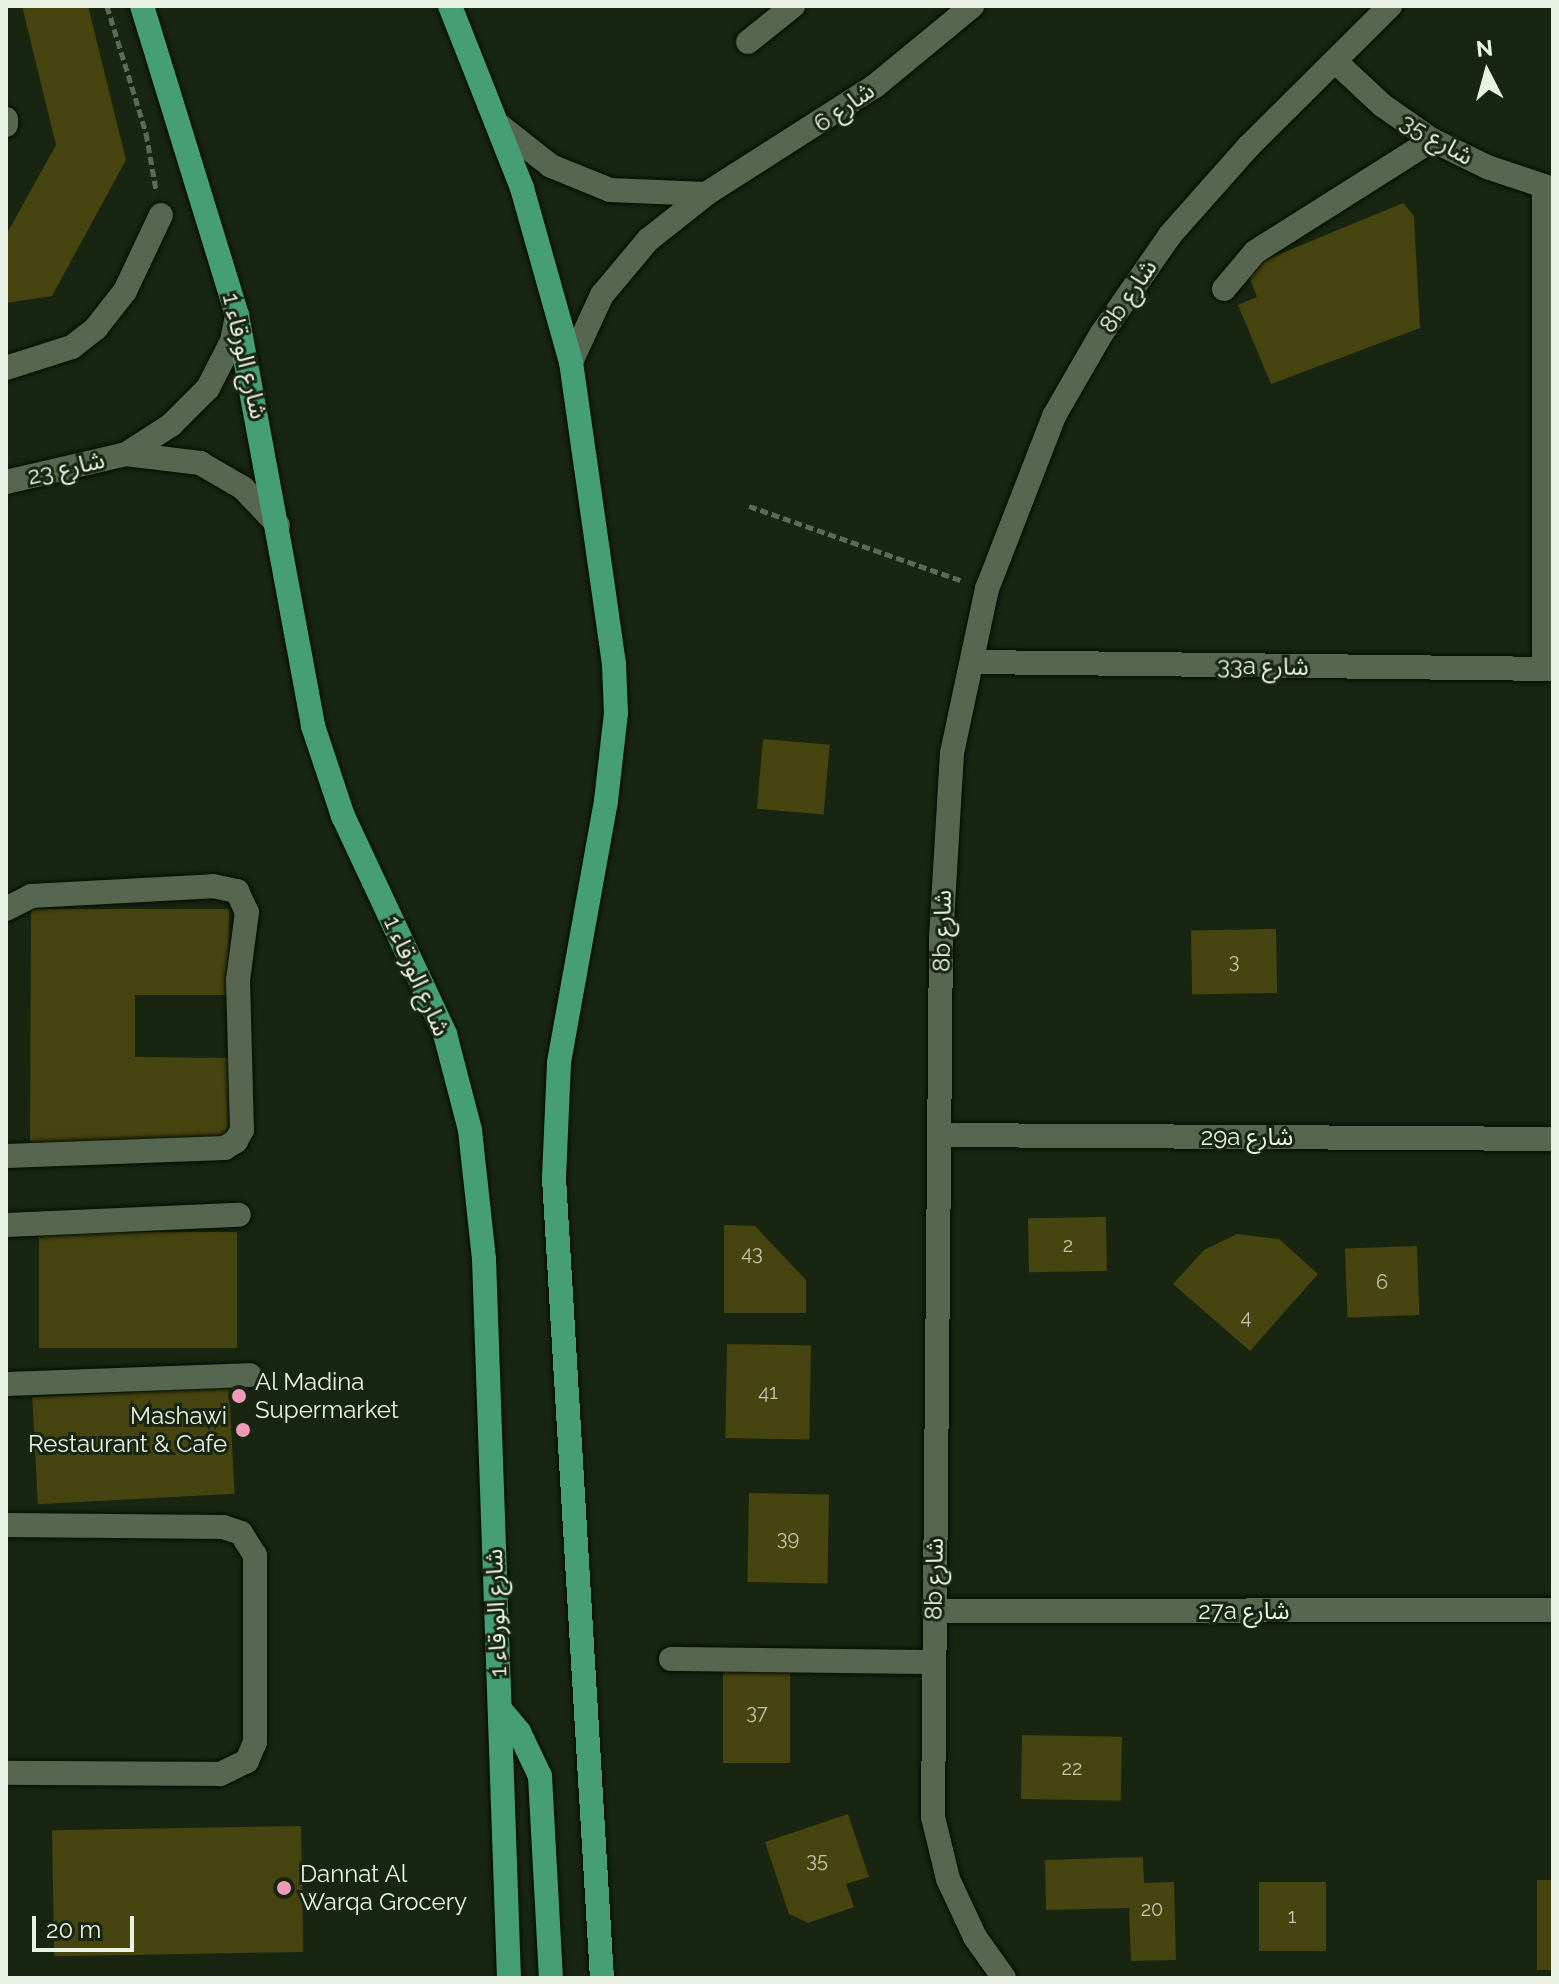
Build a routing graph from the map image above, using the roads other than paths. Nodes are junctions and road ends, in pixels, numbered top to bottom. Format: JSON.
{"nodes":[{"id":1,"x":142,"y":6,"type":"edge"},
{"id":2,"x":450,"y":6,"type":"edge"},
{"id":3,"x":793,"y":6,"type":"edge"},
{"id":4,"x":972,"y":6,"type":"edge"},
{"id":5,"x":1390,"y":6,"type":"edge"},
{"id":6,"x":748,"y":42,"type":"dead end"},
{"id":7,"x":1337,"y":63,"type":"junction"},
{"id":8,"x":6,"y":119,"type":"edge"},
{"id":9,"x":6,"y":125,"type":"edge"},
{"id":10,"x":500,"y":126,"type":"junction"},
{"id":11,"x":1432,"y":140,"type":"junction"},
{"id":12,"x":1549,"y":188,"type":"edge"},
{"id":13,"x":706,"y":194,"type":"junction"},
{"id":14,"x":161,"y":215,"type":"road end"},
{"id":15,"x":1224,"y":289,"type":"dead end"},
{"id":16,"x":237,"y":315,"type":"junction"},
{"id":17,"x":571,"y":362,"type":"junction"},
{"id":18,"x":6,"y":368,"type":"edge"},
{"id":19,"x":126,"y":454,"type":"junction"},
{"id":20,"x":6,"y":482,"type":"edge"},
{"id":21,"x":278,"y":525,"type":"junction"},
{"id":22,"x":973,"y":662,"type":"junction"},
{"id":23,"x":1548,"y":669,"type":"edge"},
{"id":24,"x":6,"y":909,"type":"edge"},
{"id":25,"x":941,"y":1135,"type":"junction"},
{"id":26,"x":1553,"y":1139,"type":"edge"},
{"id":27,"x":6,"y":1156,"type":"edge"},
{"id":28,"x":239,"y":1215,"type":"dead end"},
{"id":29,"x":6,"y":1225,"type":"edge"},
{"id":30,"x":250,"y":1375,"type":"dead end"},
{"id":31,"x":6,"y":1384,"type":"edge"},
{"id":32,"x":6,"y":1525,"type":"edge"},
{"id":33,"x":1553,"y":1610,"type":"edge"},
{"id":34,"x":934,"y":1611,"type":"junction"},
{"id":35,"x":671,"y":1659,"type":"dead end"},
{"id":36,"x":932,"y":1662,"type":"junction"},
{"id":37,"x":500,"y":1709,"type":"junction"},
{"id":38,"x":6,"y":1773,"type":"edge"},
{"id":39,"x":509,"y":1978,"type":"edge"},
{"id":40,"x":551,"y":1978,"type":"edge"},
{"id":41,"x":602,"y":1978,"type":"edge"},
{"id":42,"x":1004,"y":1978,"type":"edge"}],
"edges":[{"from":1,"to":16,"type":"main road","name":"شارع الورقاء 1"},
{"from":2,"to":10,"type":"main road"},
{"from":3,"to":6,"type":"street"},
{"from":4,"to":13,"type":"street","name":"شارع 6"},
{"from":5,"to":7,"type":"street","name":"8b شارع"},
{"from":7,"to":11,"type":"street","name":"شارع 35"},
{"from":7,"to":22,"type":"street","name":"8b شارع"},
{"from":8,"to":9,"type":"street"},
{"from":10,"to":13,"type":"street"},
{"from":10,"to":17,"type":"main road"},
{"from":11,"to":12,"type":"street","name":"شارع 35"},
{"from":11,"to":15,"type":"street"},
{"from":12,"to":23,"type":"street"},
{"from":13,"to":17,"type":"street","name":"شارع 6"},
{"from":14,"to":18,"type":"street"},
{"from":16,"to":19,"type":"street","name":"شارع 23"},
{"from":16,"to":21,"type":"main road","name":"شارع الورقاء 1"},
{"from":17,"to":41,"type":"main road"},
{"from":19,"to":20,"type":"street","name":"شارع 23"},
{"from":19,"to":21,"type":"street","name":"شارع 23"},
{"from":21,"to":37,"type":"main road","name":"شارع الورقاء 1"},
{"from":22,"to":23,"type":"street","name":"33a شارع"},
{"from":22,"to":25,"type":"street","name":"8b شارع"},
{"from":24,"to":27,"type":"street"},
{"from":25,"to":26,"type":"street","name":"29a شارع"},
{"from":25,"to":34,"type":"street","name":"8b شارع"},
{"from":28,"to":29,"type":"street"},
{"from":30,"to":31,"type":"street"},
{"from":32,"to":38,"type":"street"},
{"from":33,"to":34,"type":"street","name":"27a شارع"},
{"from":34,"to":36,"type":"street","name":"8b شارع"},
{"from":35,"to":36,"type":"street"},
{"from":36,"to":42,"type":"street","name":"8b شارع"},
{"from":37,"to":39,"type":"main road","name":"شارع الورقاء 1"},
{"from":37,"to":40,"type":"main road"}]}
